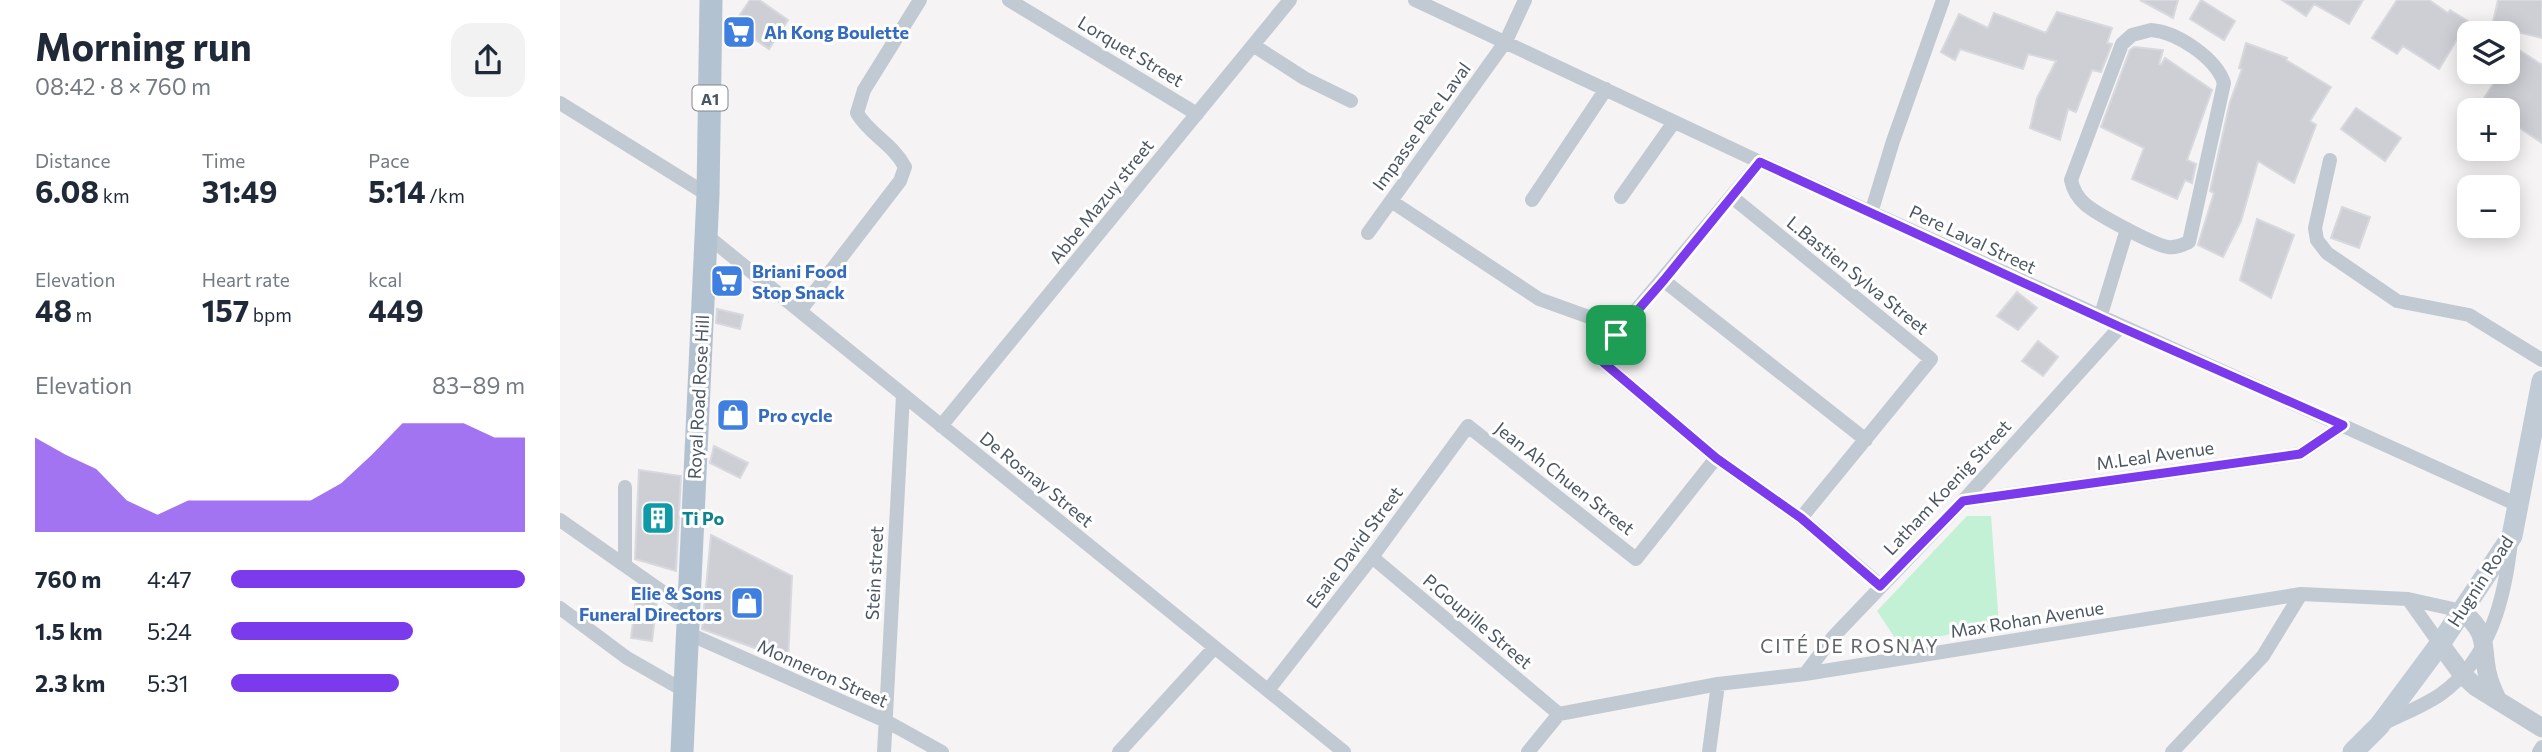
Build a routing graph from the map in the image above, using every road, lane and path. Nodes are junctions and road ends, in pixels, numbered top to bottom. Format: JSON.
{"nodes":[{"id":1,"x":711,"y":0,"type":"edge"},
{"id":2,"x":920,"y":0,"type":"edge"},
{"id":3,"x":1009,"y":0,"type":"edge"},
{"id":4,"x":1290,"y":0,"type":"edge"},
{"id":5,"x":1415,"y":0,"type":"edge"},
{"id":6,"x":1525,"y":0,"type":"edge"},
{"id":7,"x":1943,"y":0,"type":"edge"},
{"id":8,"x":1506,"y":41,"type":"junction"},
{"id":9,"x":1253,"y":45,"type":"junction"},
{"id":10,"x":1606,"y":89,"type":"junction"},
{"id":11,"x":1351,"y":100,"type":"dead end"},
{"id":12,"x":560,"y":103,"type":"edge"},
{"id":13,"x":1196,"y":114,"type":"junction"},
{"id":14,"x":1674,"y":122,"type":"junction"},
{"id":15,"x":2330,"y":160,"type":"dead end"},
{"id":16,"x":1760,"y":162,"type":"junction"},
{"id":17,"x":708,"y":195,"type":"junction"},
{"id":18,"x":1622,"y":197,"type":"dead end"},
{"id":19,"x":1732,"y":197,"type":"junction"},
{"id":20,"x":1532,"y":200,"type":"dead end"},
{"id":21,"x":1391,"y":201,"type":"junction"},
{"id":22,"x":1871,"y":214,"type":"junction"},
{"id":23,"x":2127,"y":229,"type":"junction"},
{"id":24,"x":1368,"y":233,"type":"dead end"},
{"id":25,"x":706,"y":235,"type":"junction"},
{"id":26,"x":1664,"y":280,"type":"junction"},
{"id":27,"x":800,"y":311,"type":"junction"},
{"id":28,"x":2101,"y":318,"type":"junction"},
{"id":29,"x":2120,"y":327,"type":"junction"},
{"id":30,"x":1616,"y":335,"type":"junction"},
{"id":31,"x":2542,"y":360,"type":"edge"},
{"id":32,"x":2542,"y":381,"type":"edge"},
{"id":33,"x":903,"y":395,"type":"junction"},
{"id":34,"x":2343,"y":425,"type":"junction"},
{"id":35,"x":941,"y":426,"type":"junction"},
{"id":36,"x":1468,"y":426,"type":"joint"},
{"id":37,"x":1866,"y":440,"type":"junction"},
{"id":38,"x":1716,"y":458,"type":"junction"},
{"id":39,"x":625,"y":487,"type":"dead end"},
{"id":40,"x":1963,"y":501,"type":"junction"},
{"id":41,"x":2518,"y":505,"type":"junction"},
{"id":42,"x":1801,"y":518,"type":"junction"},
{"id":43,"x":560,"y":520,"type":"edge"},
{"id":44,"x":2512,"y":536,"type":"junction"},
{"id":45,"x":1372,"y":557,"type":"junction"},
{"id":46,"x":625,"y":565,"type":"junction"},
{"id":47,"x":1880,"y":586,"type":"junction"},
{"id":48,"x":2301,"y":594,"type":"junction"},
{"id":49,"x":2408,"y":599,"type":"junction"},
{"id":50,"x":560,"y":608,"type":"edge"},
{"id":51,"x":687,"y":608,"type":"junction"},
{"id":52,"x":2462,"y":611,"type":"junction"},
{"id":53,"x":687,"y":634,"type":"junction"},
{"id":54,"x":2440,"y":644,"type":"junction"},
{"id":55,"x":2485,"y":644,"type":"junction"},
{"id":56,"x":1214,"y":648,"type":"junction"},
{"id":57,"x":1805,"y":674,"type":"junction"},
{"id":58,"x":2463,"y":675,"type":"junction"},
{"id":59,"x":1718,"y":684,"type":"junction"},
{"id":60,"x":1269,"y":689,"type":"junction"},
{"id":61,"x":683,"y":690,"type":"junction"},
{"id":62,"x":2497,"y":699,"type":"junction"},
{"id":63,"x":1559,"y":714,"type":"junction"},
{"id":64,"x":886,"y":721,"type":"junction"},
{"id":65,"x":2379,"y":726,"type":"junction"},
{"id":66,"x":2542,"y":728,"type":"edge"},
{"id":67,"x":2542,"y":747,"type":"edge"},
{"id":68,"x":682,"y":752,"type":"edge"},
{"id":69,"x":884,"y":752,"type":"edge"},
{"id":70,"x":942,"y":752,"type":"edge"},
{"id":71,"x":1119,"y":752,"type":"edge"},
{"id":72,"x":1344,"y":752,"type":"edge"},
{"id":73,"x":1528,"y":752,"type":"edge"},
{"id":74,"x":1709,"y":752,"type":"edge"},
{"id":75,"x":2172,"y":752,"type":"edge"},
{"id":76,"x":2353,"y":752,"type":"edge"},
{"id":77,"x":2539,"y":752,"type":"edge"}],
"edges":[{"from":1,"to":17,"type":"main road","name":"Royal Road Rose Hill","number":"A1"},
{"from":2,"to":27,"type":"street"},
{"from":3,"to":13,"type":"street","name":"Lorquet Street"},
{"from":4,"to":9,"type":"street","name":"Abbe Mazuy street"},
{"from":5,"to":8,"type":"street","name":"Pere Laval Street"},
{"from":6,"to":8,"type":"street","name":"Impasse Père Laval"},
{"from":7,"to":22,"type":"street"},
{"from":8,"to":10,"type":"street","name":"Pere Laval Street"},
{"from":8,"to":21,"type":"street","name":"Impasse Père Laval"},
{"from":9,"to":11,"type":"street"},
{"from":9,"to":13,"type":"street","name":"Abbe Mazuy street"},
{"from":10,"to":14,"type":"street","name":"Pere Laval Street"},
{"from":10,"to":20,"type":"street"},
{"from":12,"to":17,"type":"street"},
{"from":13,"to":35,"type":"street","name":"Abbe Mazuy street"},
{"from":14,"to":16,"type":"street","name":"Pere Laval Street"},
{"from":14,"to":18,"type":"street"},
{"from":15,"to":31,"type":"street"},
{"from":16,"to":19,"type":"street"},
{"from":16,"to":22,"type":"street","name":"Pere Laval Street"},
{"from":17,"to":25,"type":"main road","name":"Royal Road Rose Hill","number":"A1"},
{"from":19,"to":26,"type":"street"},
{"from":19,"to":37,"type":"street","name":"L.Bastien Sylva Street"},
{"from":21,"to":24,"type":"street","name":"Impasse Père Laval"},
{"from":21,"to":30,"type":"street"},
{"from":22,"to":28,"type":"street","name":"Pere Laval Street"},
{"from":23,"to":23,"type":"street"},
{"from":23,"to":28,"type":"street"},
{"from":25,"to":27,"type":"street","name":"De Rosnay Street"},
{"from":25,"to":51,"type":"main road","name":"Royal Road Rose Hill","number":"A1"},
{"from":26,"to":30,"type":"street"},
{"from":26,"to":37,"type":"street"},
{"from":27,"to":33,"type":"street","name":"De Rosnay Street"},
{"from":28,"to":29,"type":"street","name":"Pere Laval Street"},
{"from":29,"to":34,"type":"street","name":"Pere Laval Street"},
{"from":29,"to":40,"type":"street","name":"Latham Koenig Street"},
{"from":30,"to":38,"type":"street"},
{"from":32,"to":41,"type":"main road","name":"Hugnin Road"},
{"from":33,"to":35,"type":"street","name":"De Rosnay Street"},
{"from":33,"to":64,"type":"street","name":"Stein street"},
{"from":34,"to":40,"type":"street","name":"M.Leal Avenue"},
{"from":34,"to":41,"type":"street","name":"Pere Laval Street"},
{"from":35,"to":56,"type":"street","name":"De Rosnay Street"},
{"from":36,"to":38,"type":"street","name":"Jean Ah Chuen Street"},
{"from":36,"to":45,"type":"street","name":"Esaie David Street"},
{"from":37,"to":42,"type":"street","name":"L.Bastien Sylva Street"},
{"from":38,"to":42,"type":"street"},
{"from":39,"to":46,"type":"street"},
{"from":40,"to":47,"type":"street","name":"Latham Koenig Street"},
{"from":41,"to":44,"type":"main road","name":"Hugnin Road"},
{"from":42,"to":47,"type":"street"},
{"from":43,"to":46,"type":"street"},
{"from":44,"to":52,"type":"main road","name":"Hugnin Road"},
{"from":44,"to":55,"type":"street"},
{"from":45,"to":60,"type":"street","name":"Esaie David Street"},
{"from":45,"to":63,"type":"street","name":"P.Goupille Street"},
{"from":46,"to":51,"type":"street"},
{"from":47,"to":57,"type":"street","name":"Latham Koenig Street"},
{"from":48,"to":49,"type":"street","name":"Max Rohan Avenue"},
{"from":48,"to":57,"type":"street","name":"Max Rohan Avenue"},
{"from":48,"to":75,"type":"street"},
{"from":49,"to":52,"type":"street","name":"Max Rohan Avenue"},
{"from":49,"to":54,"type":"street"},
{"from":50,"to":61,"type":"street"},
{"from":51,"to":53,"type":"main road","name":"Royal Road Rose Hill","number":"A1"},
{"from":52,"to":54,"type":"main road","name":"Hugnin Road"},
{"from":52,"to":55,"type":"street"},
{"from":53,"to":61,"type":"main road","name":"Royal Road Rose Hill","number":"A1"},
{"from":53,"to":64,"type":"street","name":"Monneron Street"},
{"from":54,"to":58,"type":"street"},
{"from":54,"to":65,"type":"main road","name":"Hugnin Road"},
{"from":55,"to":58,"type":"street"},
{"from":55,"to":62,"type":"street"},
{"from":56,"to":60,"type":"street","name":"De Rosnay Street"},
{"from":56,"to":71,"type":"street"},
{"from":57,"to":59,"type":"street","name":"Max Rohan Avenue"},
{"from":58,"to":62,"type":"street"},
{"from":58,"to":65,"type":"street"},
{"from":59,"to":63,"type":"street","name":"Max Rohan Avenue"},
{"from":59,"to":74,"type":"street"},
{"from":60,"to":72,"type":"street","name":"De Rosnay Street"},
{"from":61,"to":68,"type":"main road","name":"Royal Road Rose Hill","number":"A1"},
{"from":62,"to":66,"type":"street"},
{"from":63,"to":73,"type":"street"},
{"from":64,"to":69,"type":"street","name":"Stein street"},
{"from":64,"to":70,"type":"street","name":"Monneron Street"},
{"from":65,"to":76,"type":"main road","name":"Hugnin Road"},
{"from":67,"to":77,"type":"street"}]}
